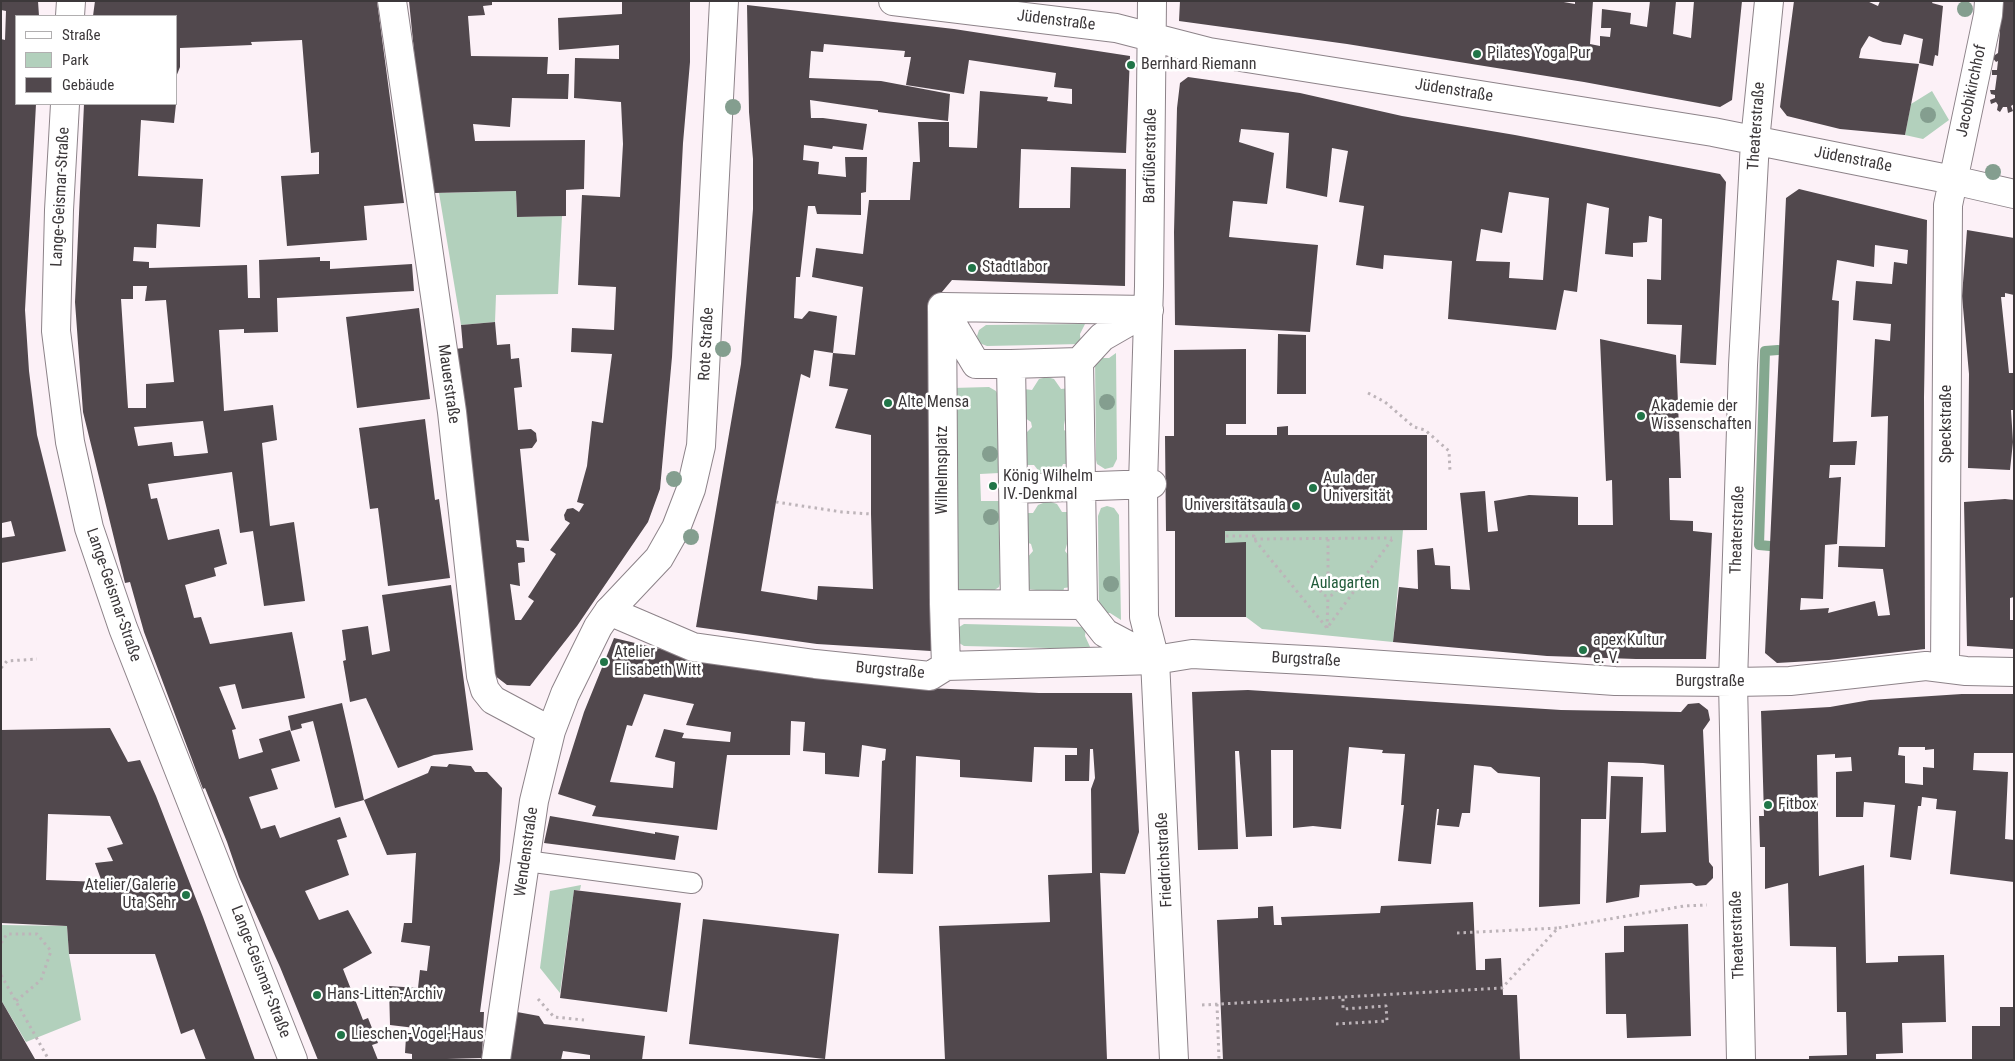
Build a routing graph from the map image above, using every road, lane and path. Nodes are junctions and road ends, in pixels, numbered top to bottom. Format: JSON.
{"nodes":[{"id":1,"x":71,"y":1,"type":"edge"},
{"id":2,"x":392,"y":1,"type":"edge"},
{"id":3,"x":724,"y":1,"type":"edge"},
{"id":4,"x":893,"y":1,"type":"edge"},
{"id":5,"x":1152,"y":1,"type":"edge"},
{"id":6,"x":1769,"y":1,"type":"edge"},
{"id":7,"x":1989,"y":1,"type":"edge"},
{"id":8,"x":70,"y":15,"type":"edge"},
{"id":9,"x":1152,"y":36,"type":"junction"},
{"id":10,"x":65,"y":105,"type":"edge"},
{"id":11,"x":1755,"y":141,"type":"junction"},
{"id":12,"x":1953,"y":180,"type":"junction"},
{"id":13,"x":2014,"y":194,"type":"edge"},
{"id":14,"x":942,"y":307,"type":"junction"},
{"id":15,"x":1149,"y":310,"type":"junction"},
{"id":16,"x":1080,"y":362,"type":"junction"},
{"id":17,"x":1011,"y":364,"type":"junction"},
{"id":18,"x":1368,"y":393,"type":"dead end"},
{"id":19,"x":1450,"y":472,"type":"dead end"},
{"id":20,"x":1148,"y":484,"type":"junction"},
{"id":21,"x":1082,"y":486,"type":"junction"},
{"id":22,"x":1013,"y":489,"type":"junction"},
{"id":23,"x":776,"y":502,"type":"dead end"},
{"id":24,"x":870,"y":514,"type":"dead end"},
{"id":25,"x":1226,"y":536,"type":"dead end"},
{"id":26,"x":1254,"y":539,"type":"junction"},
{"id":27,"x":1328,"y":539,"type":"junction"},
{"id":28,"x":1328,"y":581,"type":"junction"},
{"id":29,"x":1328,"y":596,"type":"junction"},
{"id":30,"x":1014,"y":603,"type":"junction"},
{"id":31,"x":944,"y":604,"type":"junction"},
{"id":32,"x":1083,"y":605,"type":"junction"},
{"id":33,"x":609,"y":612,"type":"junction"},
{"id":34,"x":1327,"y":628,"type":"junction"},
{"id":35,"x":1326,"y":635,"type":"dead end"},
{"id":36,"x":584,"y":652,"type":"joint"},
{"id":37,"x":37,"y":660,"type":"dead end"},
{"id":38,"x":1155,"y":660,"type":"junction"},
{"id":39,"x":946,"y":666,"type":"junction"},
{"id":40,"x":1,"y":668,"type":"edge"},
{"id":41,"x":1944,"y":668,"type":"junction"},
{"id":42,"x":2014,"y":672,"type":"edge"},
{"id":43,"x":1733,"y":682,"type":"junction"},
{"id":44,"x":551,"y":732,"type":"junction"},
{"id":45,"x":526,"y":861,"type":"junction"},
{"id":46,"x":692,"y":883,"type":"dead end"},
{"id":47,"x":1736,"y":903,"type":"junction"},
{"id":48,"x":1558,"y":928,"type":"junction"},
{"id":49,"x":1457,"y":933,"type":"dead end"},
{"id":50,"x":1,"y":943,"type":"edge"},
{"id":51,"x":510,"y":966,"type":"junction"},
{"id":52,"x":1,"y":975,"type":"edge"},
{"id":53,"x":1343,"y":998,"type":"junction"},
{"id":54,"x":16,"y":1001,"type":"junction"},
{"id":55,"x":584,"y":1020,"type":"dead end"},
{"id":56,"x":1336,"y":1024,"type":"dead end"},
{"id":57,"x":49,"y":1060,"type":"edge"},
{"id":58,"x":294,"y":1060,"type":"edge"},
{"id":59,"x":496,"y":1060,"type":"edge"},
{"id":60,"x":1174,"y":1060,"type":"edge"},
{"id":61,"x":1219,"y":1060,"type":"edge"},
{"id":62,"x":1741,"y":1060,"type":"edge"}],
"edges":[{"from":1,"to":8,"type":"street"},
{"from":2,"to":44,"type":"street","name":"Mauerstraße"},
{"from":3,"to":33,"type":"street","name":"Rote Straße"},
{"from":4,"to":9,"type":"street","name":"Jüdenstraße"},
{"from":5,"to":9,"type":"street","name":"Barfüßerstraße"},
{"from":6,"to":11,"type":"street","name":"Theaterstraße"},
{"from":7,"to":12,"type":"street","name":"Jacobikirchhof"},
{"from":9,"to":11,"type":"street","name":"Jüdenstraße"},
{"from":9,"to":15,"type":"street","name":"Barfüßerstraße"},
{"from":10,"to":58,"type":"street","name":"Lange-Geismar-Straße"},
{"from":11,"to":12,"type":"street","name":"Jüdenstraße"},
{"from":11,"to":43,"type":"street","name":"Theaterstraße"},
{"from":12,"to":13,"type":"street","name":"Jüdenstraße"},
{"from":12,"to":41,"type":"street","name":"Speckstraße"},
{"from":14,"to":15,"type":"street"},
{"from":14,"to":17,"type":"street"},
{"from":14,"to":31,"type":"street","name":"Wilhelmsplatz"},
{"from":15,"to":16,"type":"street"},
{"from":15,"to":20,"type":"street"},
{"from":16,"to":17,"type":"street"},
{"from":16,"to":21,"type":"street"},
{"from":17,"to":22,"type":"street"},
{"from":18,"to":19,"type":"path"},
{"from":20,"to":21,"type":"street"},
{"from":20,"to":38,"type":"street"},
{"from":21,"to":22,"type":"street"},
{"from":21,"to":32,"type":"street"},
{"from":22,"to":30,"type":"street"},
{"from":23,"to":24,"type":"path"},
{"from":25,"to":26,"type":"path"},
{"from":26,"to":27,"type":"path"},
{"from":26,"to":34,"type":"path"},
{"from":27,"to":28,"type":"path"},
{"from":27,"to":34,"type":"path"},
{"from":28,"to":29,"type":"path"},
{"from":28,"to":29,"type":"path"},
{"from":29,"to":34,"type":"path"},
{"from":30,"to":31,"type":"street"},
{"from":30,"to":32,"type":"street"},
{"from":31,"to":39,"type":"street","name":"Wilhelmsplatz"},
{"from":32,"to":38,"type":"street"},
{"from":33,"to":36,"type":"street","name":"Rote Straße"},
{"from":33,"to":39,"type":"street","name":"Burgstraße"},
{"from":34,"to":35,"type":"path"},
{"from":36,"to":44,"type":"street","name":"Wendenstraße"},
{"from":37,"to":40,"type":"path"},
{"from":38,"to":39,"type":"street","name":"Burgstraße"},
{"from":38,"to":43,"type":"street","name":"Burgstraße"},
{"from":38,"to":60,"type":"street","name":"Friedrichstraße"},
{"from":41,"to":42,"type":"street","name":"Burgstraße"},
{"from":41,"to":43,"type":"street","name":"Burgstraße"},
{"from":43,"to":47,"type":"street","name":"Theaterstraße"},
{"from":44,"to":45,"type":"street","name":"Wendenstraße"},
{"from":45,"to":46,"type":"lane"},
{"from":45,"to":51,"type":"street","name":"Wendenstraße"},
{"from":47,"to":48,"type":"path"},
{"from":47,"to":62,"type":"street","name":"Theaterstraße"},
{"from":48,"to":49,"type":"path"},
{"from":48,"to":53,"type":"path"},
{"from":50,"to":54,"type":"path"},
{"from":51,"to":55,"type":"path"},
{"from":51,"to":59,"type":"street","name":"Wendenstraße"},
{"from":52,"to":54,"type":"path"},
{"from":53,"to":56,"type":"path"},
{"from":53,"to":61,"type":"path"},
{"from":54,"to":57,"type":"path"}]}
